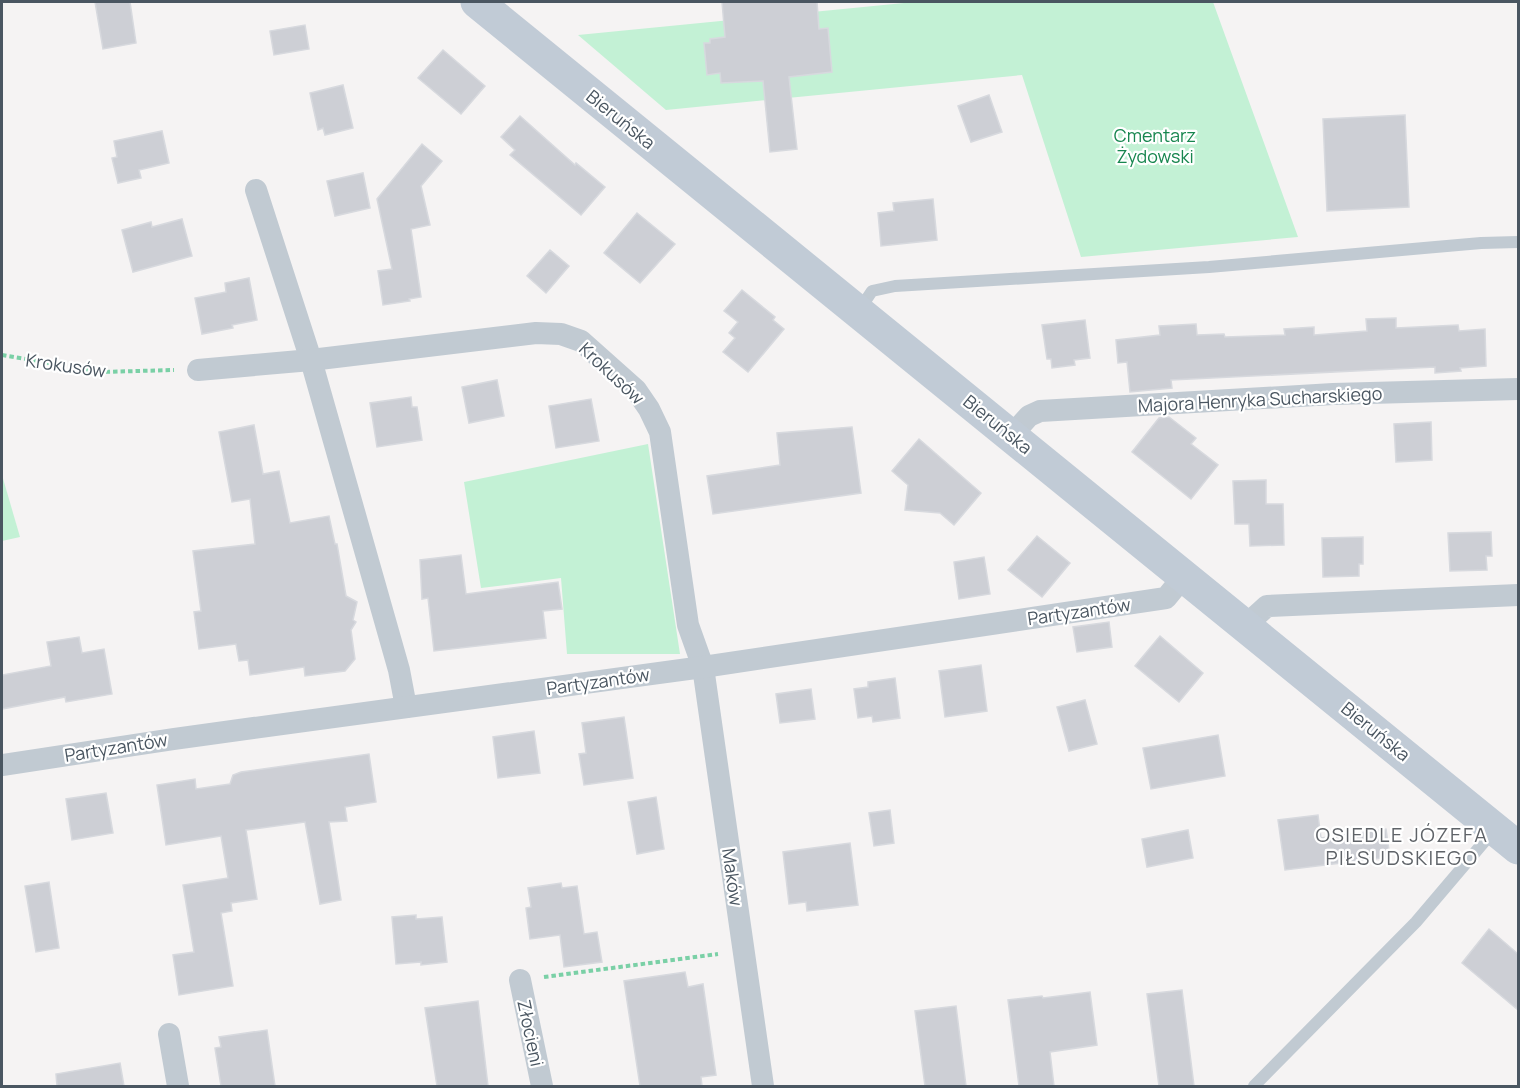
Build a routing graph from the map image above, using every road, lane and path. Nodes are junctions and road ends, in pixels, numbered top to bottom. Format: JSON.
{"nodes":[{"id":1,"x":477,"y":2,"type":"edge"},
{"id":2,"x":256,"y":190,"type":"dead end"},
{"id":3,"x":1518,"y":242,"type":"edge"},
{"id":4,"x":858,"y":312,"type":"junction"},
{"id":5,"x":2,"y":355,"type":"edge"},
{"id":6,"x":311,"y":360,"type":"junction"},
{"id":7,"x":198,"y":369,"type":"joint"},
{"id":8,"x":1518,"y":388,"type":"edge"},
{"id":9,"x":1012,"y":435,"type":"junction"},
{"id":10,"x":1184,"y":576,"type":"junction"},
{"id":11,"x":1518,"y":595,"type":"edge"},
{"id":12,"x":1245,"y":626,"type":"junction"},
{"id":13,"x":703,"y":667,"type":"junction"},
{"id":14,"x":406,"y":707,"type":"junction"},
{"id":15,"x":2,"y":765,"type":"edge"},
{"id":16,"x":1507,"y":838,"type":"edge"},
{"id":17,"x":743,"y":951,"type":"junction"},
{"id":18,"x":520,"y":980,"type":"joint"},
{"id":19,"x":169,"y":1034,"type":"dead end"},
{"id":20,"x":178,"y":1086,"type":"edge"},
{"id":21,"x":542,"y":1086,"type":"edge"},
{"id":22,"x":763,"y":1086,"type":"edge"},
{"id":23,"x":1254,"y":1086,"type":"edge"}],
"edges":[{"from":1,"to":4,"type":"street","name":"Bieruńska"},
{"from":2,"to":6,"type":"street"},
{"from":3,"to":4,"type":"lane"},
{"from":4,"to":9,"type":"street","name":"Bieruńska"},
{"from":5,"to":7,"type":"path","name":"Krokusów"},
{"from":6,"to":7,"type":"street","name":"Krokusów"},
{"from":6,"to":13,"type":"street","name":"Krokusów"},
{"from":6,"to":14,"type":"street"},
{"from":8,"to":9,"type":"street","name":"Majora Henryka Sucharskiego"},
{"from":9,"to":10,"type":"street","name":"Bieruńska"},
{"from":10,"to":12,"type":"street","name":"Bieruńska"},
{"from":10,"to":13,"type":"street","name":"Partyzantów"},
{"from":11,"to":12,"type":"street"},
{"from":12,"to":16,"type":"street","name":"Bieruńska"},
{"from":13,"to":14,"type":"street","name":"Partyzantów"},
{"from":13,"to":17,"type":"street","name":"Maków"},
{"from":14,"to":15,"type":"street","name":"Partyzantów"},
{"from":16,"to":23,"type":"lane"},
{"from":17,"to":18,"type":"path"},
{"from":17,"to":22,"type":"street","name":"Maków"},
{"from":18,"to":21,"type":"street","name":"Złocieni"},
{"from":19,"to":20,"type":"street"}]}
